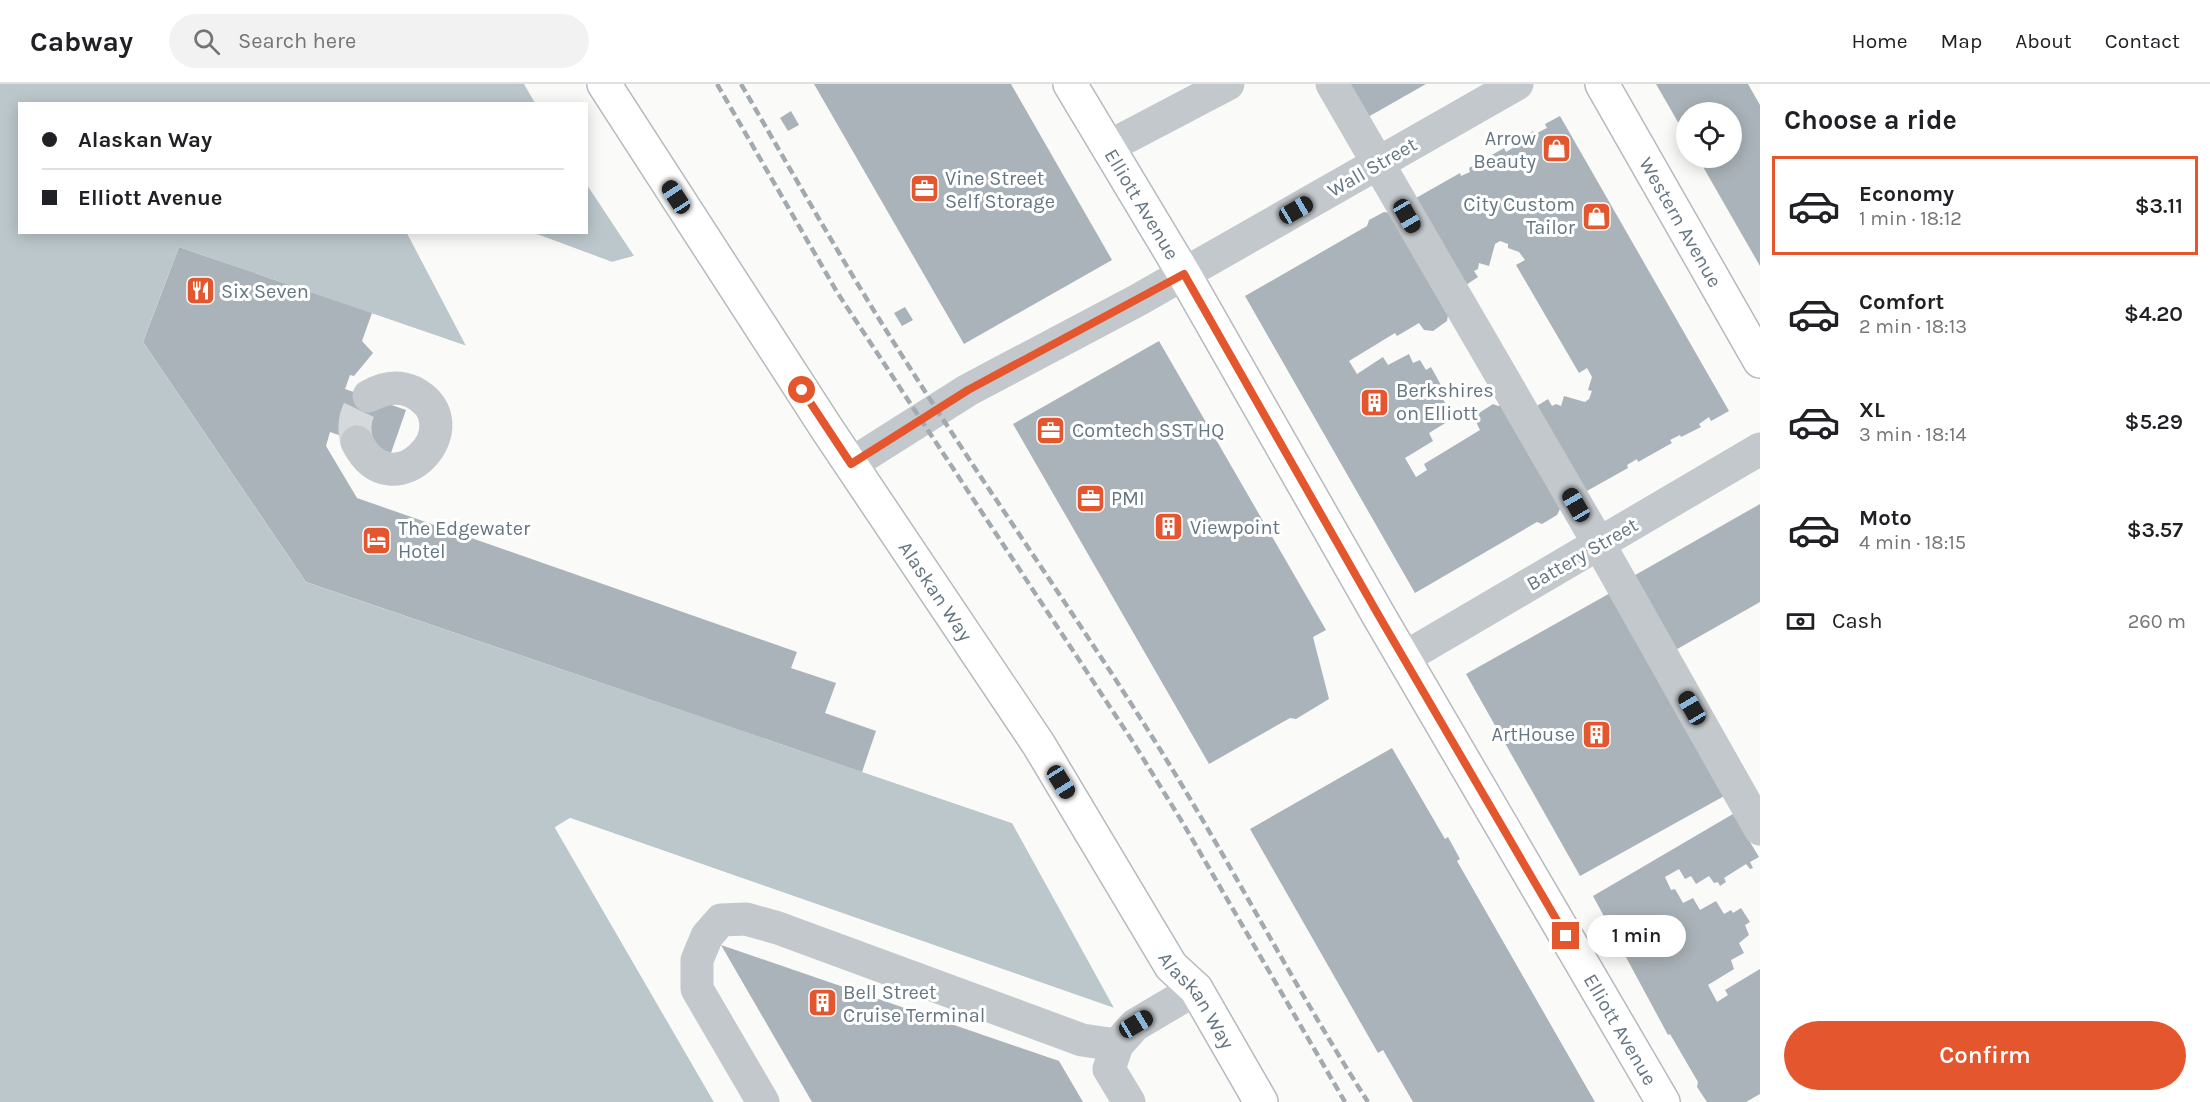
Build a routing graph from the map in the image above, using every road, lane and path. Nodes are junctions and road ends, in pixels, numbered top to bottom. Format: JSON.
{"nodes":[{"id":1,"x":1070,"y":84,"type":"edge"},
{"id":2,"x":1228,"y":84,"type":"edge"},
{"id":3,"x":1332,"y":84,"type":"edge"},
{"id":4,"x":1517,"y":84,"type":"edge"},
{"id":5,"x":1602,"y":84,"type":"edge"},
{"id":6,"x":612,"y":87,"type":"edge"},
{"id":7,"x":1108,"y":147,"type":"junction"},
{"id":8,"x":1377,"y":164,"type":"junction"},
{"id":9,"x":1184,"y":274,"type":"junction"},
{"id":10,"x":1760,"y":361,"type":"edge"},
{"id":11,"x":369,"y":396,"type":"dead end"},
{"id":12,"x":357,"y":442,"type":"dead end"},
{"id":13,"x":1760,"y":449,"type":"edge"},
{"id":14,"x":851,"y":464,"type":"junction"},
{"id":15,"x":1599,"y":544,"type":"junction"},
{"id":16,"x":1404,"y":658,"type":"junction"},
{"id":17,"x":1760,"y":829,"type":"edge"},
{"id":18,"x":1196,"y":989,"type":"junction"},
{"id":19,"x":1117,"y":1045,"type":"junction"},
{"id":20,"x":764,"y":1102,"type":"edge"},
{"id":21,"x":1129,"y":1102,"type":"edge"},
{"id":22,"x":1261,"y":1102,"type":"edge"},
{"id":23,"x":1663,"y":1102,"type":"edge"}],
"edges":[{"from":1,"to":7,"type":"main road","name":"Elliott Avenue"},
{"from":2,"to":7,"type":"street"},
{"from":3,"to":8,"type":"street"},
{"from":4,"to":8,"type":"street","name":"Wall Street"},
{"from":5,"to":10,"type":"main road","name":"Western Avenue"},
{"from":6,"to":14,"type":"main road","name":"Alaskan Way"},
{"from":7,"to":9,"type":"main road","name":"Elliott Avenue"},
{"from":8,"to":9,"type":"street","name":"Wall Street"},
{"from":8,"to":15,"type":"street"},
{"from":9,"to":14,"type":"street","name":"Wall Street"},
{"from":9,"to":16,"type":"main road","name":"Elliott Avenue"},
{"from":11,"to":12,"type":"street"},
{"from":13,"to":15,"type":"street","name":"Battery Street"},
{"from":14,"to":18,"type":"main road","name":"Alaskan Way"},
{"from":15,"to":16,"type":"street","name":"Battery Street"},
{"from":15,"to":17,"type":"street"},
{"from":16,"to":23,"type":"main road","name":"Elliott Avenue"},
{"from":18,"to":19,"type":"street"},
{"from":18,"to":22,"type":"main road","name":"Alaskan Way"},
{"from":19,"to":20,"type":"street"},
{"from":19,"to":21,"type":"street"}]}
